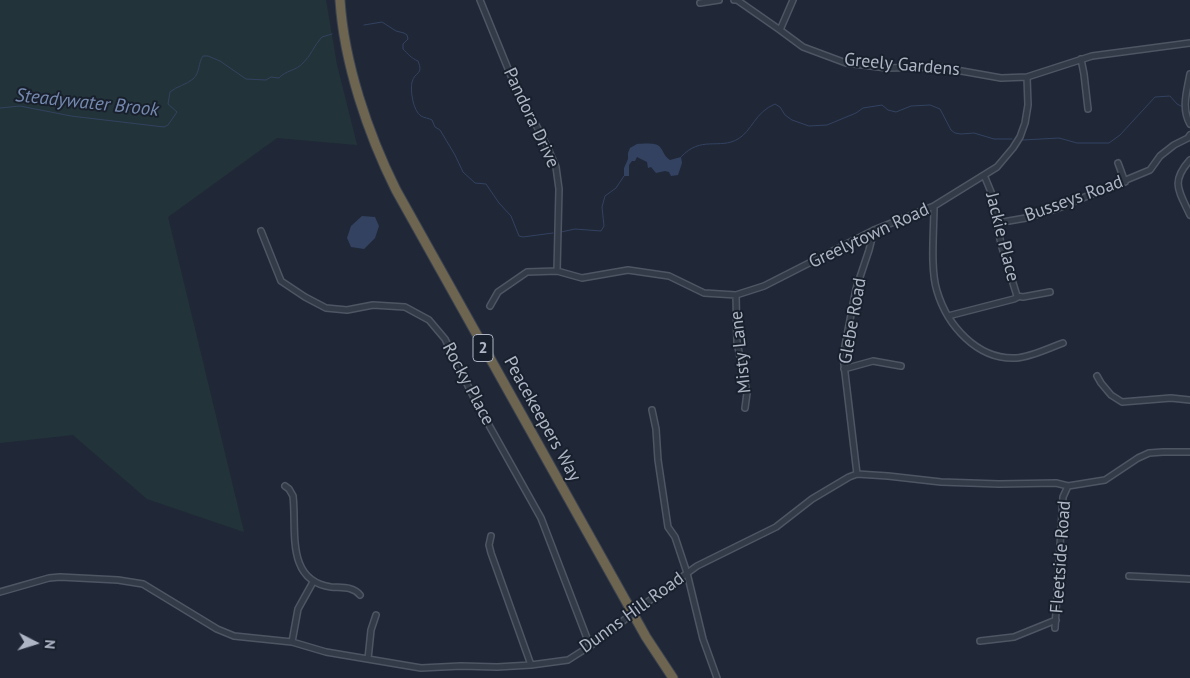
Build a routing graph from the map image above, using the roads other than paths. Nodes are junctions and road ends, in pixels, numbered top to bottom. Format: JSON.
{"nodes":[{"id":1,"x":340,"y":0,"type":"edge"},
{"id":2,"x":480,"y":0,"type":"edge"},
{"id":3,"x":719,"y":0,"type":"edge"},
{"id":4,"x":734,"y":0,"type":"edge"},
{"id":5,"x":793,"y":0,"type":"edge"},
{"id":6,"x":700,"y":3,"type":"dead end"},
{"id":7,"x":780,"y":30,"type":"junction"},
{"id":8,"x":1190,"y":43,"type":"edge"},
{"id":9,"x":1081,"y":59,"type":"junction"},
{"id":10,"x":1190,"y":74,"type":"edge"},
{"id":11,"x":1027,"y":77,"type":"junction"},
{"id":12,"x":1088,"y":109,"type":"dead end"},
{"id":13,"x":1190,"y":124,"type":"edge"},
{"id":14,"x":1190,"y":135,"type":"edge"},
{"id":15,"x":1190,"y":160,"type":"edge"},
{"id":16,"x":1118,"y":163,"type":"dead end"},
{"id":17,"x":984,"y":175,"type":"junction"},
{"id":18,"x":1125,"y":182,"type":"junction"},
{"id":19,"x":934,"y":206,"type":"junction"},
{"id":20,"x":1190,"y":215,"type":"edge"},
{"id":21,"x":996,"y":223,"type":"junction"},
{"id":22,"x":874,"y":230,"type":"junction"},
{"id":23,"x":261,"y":231,"type":"dead end"},
{"id":24,"x":558,"y":271,"type":"junction"},
{"id":25,"x":1050,"y":292,"type":"dead end"},
{"id":26,"x":736,"y":295,"type":"junction"},
{"id":27,"x":1018,"y":296,"type":"junction"},
{"id":28,"x":490,"y":306,"type":"dead end"},
{"id":29,"x":948,"y":316,"type":"junction"},
{"id":30,"x":1063,"y":343,"type":"dead end"},
{"id":31,"x":901,"y":366,"type":"dead end"},
{"id":32,"x":844,"y":368,"type":"junction"},
{"id":33,"x":1097,"y":376,"type":"dead end"},
{"id":34,"x":1190,"y":400,"type":"edge"},
{"id":35,"x":745,"y":408,"type":"dead end"},
{"id":36,"x":652,"y":410,"type":"dead end"},
{"id":37,"x":1190,"y":452,"type":"edge"},
{"id":38,"x":857,"y":474,"type":"junction"},
{"id":39,"x":285,"y":486,"type":"dead end"},
{"id":40,"x":1068,"y":486,"type":"junction"},
{"id":41,"x":492,"y":536,"type":"dead end"},
{"id":42,"x":688,"y":573,"type":"junction"},
{"id":43,"x":1129,"y":576,"type":"dead end"},
{"id":44,"x":1190,"y":579,"type":"edge"},
{"id":45,"x":313,"y":582,"type":"junction"},
{"id":46,"x":0,"y":592,"type":"edge"},
{"id":47,"x":360,"y":595,"type":"dead end"},
{"id":48,"x":376,"y":616,"type":"dead end"},
{"id":49,"x":1056,"y":620,"type":"junction"},
{"id":50,"x":1055,"y":628,"type":"dead end"},
{"id":51,"x":980,"y":641,"type":"dead end"},
{"id":52,"x":292,"y":642,"type":"junction"},
{"id":53,"x":590,"y":646,"type":"junction"},
{"id":54,"x":368,"y":659,"type":"junction"},
{"id":55,"x":532,"y":665,"type":"junction"},
{"id":56,"x":672,"y":678,"type":"edge"},
{"id":57,"x":717,"y":678,"type":"edge"}],
"edges":[{"from":1,"to":56,"type":"highway","name":"Peacekeepers Way","number":"2"},
{"from":2,"to":24,"type":"street","name":"Pandora Drive"},
{"from":3,"to":6,"type":"street"},
{"from":4,"to":7,"type":"street","name":"Greely Gardens"},
{"from":5,"to":7,"type":"street"},
{"from":7,"to":11,"type":"street","name":"Greely Gardens"},
{"from":8,"to":9,"type":"street"},
{"from":9,"to":11,"type":"street"},
{"from":9,"to":12,"type":"street"},
{"from":10,"to":13,"type":"street"},
{"from":11,"to":17,"type":"street","name":"Greelytown Road"},
{"from":14,"to":18,"type":"street","name":"Busseys Road"},
{"from":15,"to":20,"type":"street"},
{"from":16,"to":18,"type":"street"},
{"from":17,"to":19,"type":"street","name":"Greelytown Road"},
{"from":17,"to":21,"type":"street","name":"Jackie Place"},
{"from":18,"to":21,"type":"street","name":"Busseys Road"},
{"from":19,"to":22,"type":"street","name":"Greelytown Road"},
{"from":19,"to":29,"type":"street"},
{"from":21,"to":27,"type":"street","name":"Jackie Place"},
{"from":22,"to":26,"type":"street","name":"Greelytown Road"},
{"from":22,"to":32,"type":"street","name":"Glebe Road"},
{"from":23,"to":53,"type":"street","name":"Rocky Place"},
{"from":24,"to":26,"type":"street","name":"Greelytown Road"},
{"from":24,"to":28,"type":"street","name":"Greelytown Road"},
{"from":25,"to":27,"type":"street","name":"Jackie Place"},
{"from":26,"to":35,"type":"street","name":"Misty Lane"},
{"from":27,"to":29,"type":"street"},
{"from":29,"to":30,"type":"street"},
{"from":31,"to":32,"type":"street"},
{"from":32,"to":38,"type":"street","name":"Glebe Road"},
{"from":33,"to":34,"type":"street"},
{"from":36,"to":42,"type":"street"},
{"from":37,"to":40,"type":"street","name":"Dunns Hill Road"},
{"from":38,"to":40,"type":"street","name":"Dunns Hill Road"},
{"from":38,"to":42,"type":"street","name":"Dunns Hill Road"},
{"from":39,"to":45,"type":"street"},
{"from":40,"to":49,"type":"street","name":"Fleetside Road"},
{"from":41,"to":55,"type":"street"},
{"from":42,"to":53,"type":"street","name":"Dunns Hill Road","bridge":true},
{"from":42,"to":57,"type":"street"},
{"from":43,"to":44,"type":"street"},
{"from":45,"to":47,"type":"street"},
{"from":45,"to":52,"type":"street"},
{"from":46,"to":52,"type":"street","name":"Dunns Hill Road"},
{"from":48,"to":54,"type":"street"},
{"from":49,"to":50,"type":"street","name":"Fleetside Road"},
{"from":49,"to":51,"type":"street"},
{"from":52,"to":54,"type":"street","name":"Dunns Hill Road"},
{"from":53,"to":55,"type":"street","name":"Dunns Hill Road"},
{"from":54,"to":55,"type":"street","name":"Dunns Hill Road"}]}
